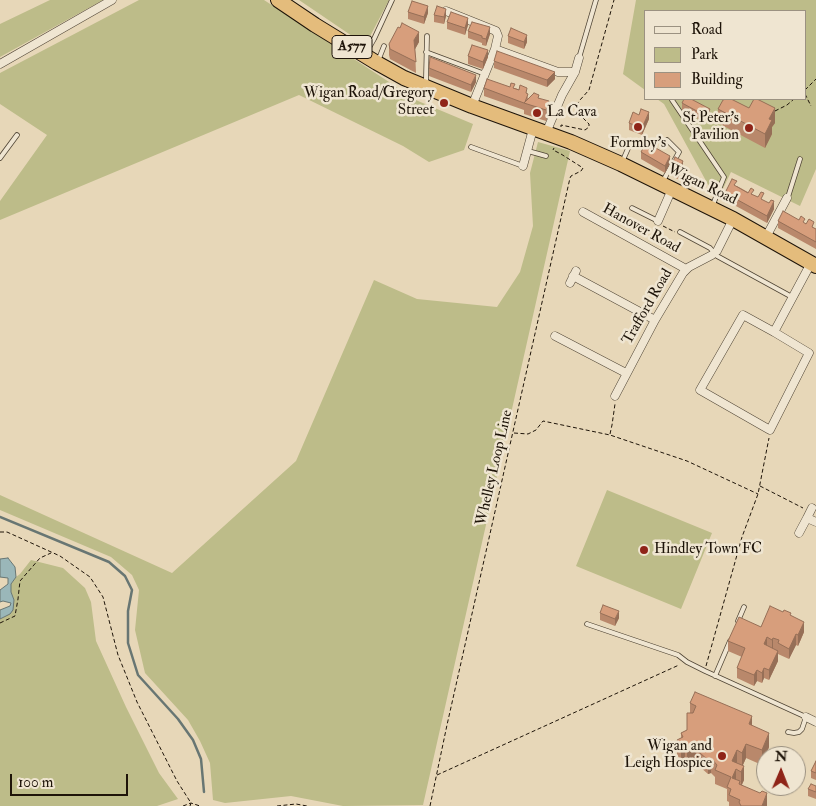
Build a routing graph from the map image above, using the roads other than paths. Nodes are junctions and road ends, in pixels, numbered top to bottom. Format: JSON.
{"nodes":[{"id":1,"x":112,"y":0,"type":"edge"},
{"id":2,"x":278,"y":0,"type":"edge"},
{"id":3,"x":392,"y":0,"type":"edge"},
{"id":4,"x":596,"y":0,"type":"edge"},
{"id":5,"x":446,"y":11,"type":"edge"},
{"id":6,"x":426,"y":36,"type":"dead end"},
{"id":7,"x":384,"y":46,"type":"dead end"},
{"id":8,"x":495,"y":49,"type":"junction"},
{"id":9,"x":426,"y":52,"type":"junction"},
{"id":10,"x":364,"y":55,"type":"junction"},
{"id":11,"x":580,"y":58,"type":"joint"},
{"id":12,"x":377,"y":63,"type":"junction"},
{"id":13,"x":0,"y":64,"type":"edge"},
{"id":14,"x":575,"y":72,"type":"junction"},
{"id":15,"x":485,"y":74,"type":"junction"},
{"id":16,"x":428,"y":89,"type":"junction"},
{"id":17,"x":672,"y":100,"type":"edge"},
{"id":18,"x":472,"y":106,"type":"junction"},
{"id":19,"x":546,"y":131,"type":"junction"},
{"id":20,"x":17,"y":135,"type":"dead end"},
{"id":21,"x":667,"y":140,"type":"dead end"},
{"id":22,"x":630,"y":144,"type":"dead end"},
{"id":23,"x":470,"y":147,"type":"dead end"},
{"id":24,"x":528,"y":151,"type":"junction"},
{"id":25,"x":546,"y":156,"type":"dead end"},
{"id":26,"x":0,"y":158,"type":"edge"},
{"id":27,"x":800,"y":159,"type":"dead end"},
{"id":28,"x":621,"y":164,"type":"junction"},
{"id":29,"x":523,"y":166,"type":"joint"},
{"id":30,"x":667,"y":186,"type":"junction"},
{"id":31,"x":788,"y":198,"type":"joint"},
{"id":32,"x":586,"y":204,"type":"dead end"},
{"id":33,"x":632,"y":208,"type":"dead end"},
{"id":34,"x":711,"y":209,"type":"junction"},
{"id":35,"x":733,"y":219,"type":"junction"},
{"id":36,"x":658,"y":221,"type":"joint"},
{"id":37,"x":680,"y":232,"type":"road end"},
{"id":38,"x":766,"y":237,"type":"junction"},
{"id":39,"x":714,"y":253,"type":"junction"},
{"id":40,"x":813,"y":264,"type":"edge"},
{"id":41,"x":686,"y":269,"type":"junction"},
{"id":42,"x":573,"y":277,"type":"dead end"},
{"id":43,"x":792,"y":297,"type":"junction"},
{"id":44,"x":655,"y":320,"type":"junction"},
{"id":45,"x":774,"y":332,"type":"junction"},
{"id":46,"x":555,"y":337,"type":"dead end"},
{"id":47,"x":626,"y":373,"type":"junction"},
{"id":48,"x":616,"y":396,"type":"road end"},
{"id":49,"x":816,"y":522,"type":"edge"},
{"id":50,"x":800,"y":533,"type":"dead end"},
{"id":51,"x":744,"y":607,"type":"dead end"},
{"id":52,"x":587,"y":624,"type":"dead end"},
{"id":53,"x":737,"y":624,"type":"edge"},
{"id":54,"x":733,"y":632,"type":"edge"},
{"id":55,"x":715,"y":676,"type":"junction"},
{"id":56,"x":806,"y":717,"type":"junction"},
{"id":57,"x":816,"y":722,"type":"edge"},
{"id":58,"x":788,"y":732,"type":"dead end"}],
"edges":[{"from":1,"to":13,"type":"street"},
{"from":2,"to":10,"type":"highway","number":"A577"},
{"from":3,"to":10,"type":"lane"},
{"from":4,"to":11,"type":"lane"},
{"from":5,"to":8,"type":"street"},
{"from":6,"to":9,"type":"lane"},
{"from":7,"to":12,"type":"lane"},
{"from":8,"to":14,"type":"street"},
{"from":8,"to":15,"type":"street"},
{"from":9,"to":15,"type":"lane"},
{"from":9,"to":16,"type":"lane"},
{"from":10,"to":12,"type":"highway","number":"A577"},
{"from":11,"to":14,"type":"street"},
{"from":12,"to":16,"type":"highway","number":"A577"},
{"from":14,"to":19,"type":"street"},
{"from":15,"to":18,"type":"street"},
{"from":16,"to":18,"type":"highway","name":"Wigan Road","number":"A577"},
{"from":17,"to":34,"type":"lane"},
{"from":18,"to":19,"type":"highway","name":"Wigan Road","number":"A577"},
{"from":19,"to":24,"type":"street"},
{"from":19,"to":28,"type":"highway","name":"Wigan Road","number":"A577"},
{"from":20,"to":26,"type":"lane"},
{"from":21,"to":30,"type":"lane"},
{"from":22,"to":28,"type":"lane"},
{"from":23,"to":29,"type":"lane"},
{"from":24,"to":25,"type":"lane"},
{"from":24,"to":29,"type":"street"},
{"from":27,"to":31,"type":"lane"},
{"from":28,"to":30,"type":"highway","name":"Wigan Road","number":"A577"},
{"from":30,"to":34,"type":"highway","name":"Wigan Road","number":"A577"},
{"from":30,"to":36,"type":"street"},
{"from":31,"to":38,"type":"street"},
{"from":32,"to":41,"type":"street","name":"Hanover Road"},
{"from":33,"to":36,"type":"lane"},
{"from":34,"to":35,"type":"highway","name":"Wigan Road","number":"A577"},
{"from":35,"to":38,"type":"highway","name":"Wigan Road","number":"A577"},
{"from":35,"to":39,"type":"street"},
{"from":37,"to":39,"type":"lane"},
{"from":38,"to":40,"type":"highway","name":"Wigan Road","number":"A577"},
{"from":39,"to":41,"type":"street","name":"Trafford Road"},
{"from":39,"to":43,"type":"lane"},
{"from":40,"to":43,"type":"street"},
{"from":41,"to":44,"type":"street","name":"Trafford Road"},
{"from":42,"to":44,"type":"street"},
{"from":43,"to":45,"type":"street"},
{"from":44,"to":47,"type":"street","name":"Trafford Road"},
{"from":45,"to":45,"type":"street"},
{"from":46,"to":47,"type":"street"},
{"from":47,"to":48,"type":"street","name":"Trafford Road"},
{"from":49,"to":50,"type":"street"},
{"from":51,"to":53,"type":"lane"},
{"from":52,"to":55,"type":"lane"},
{"from":54,"to":55,"type":"lane"},
{"from":55,"to":56,"type":"lane"},
{"from":56,"to":57,"type":"street"},
{"from":56,"to":58,"type":"lane"}]}
